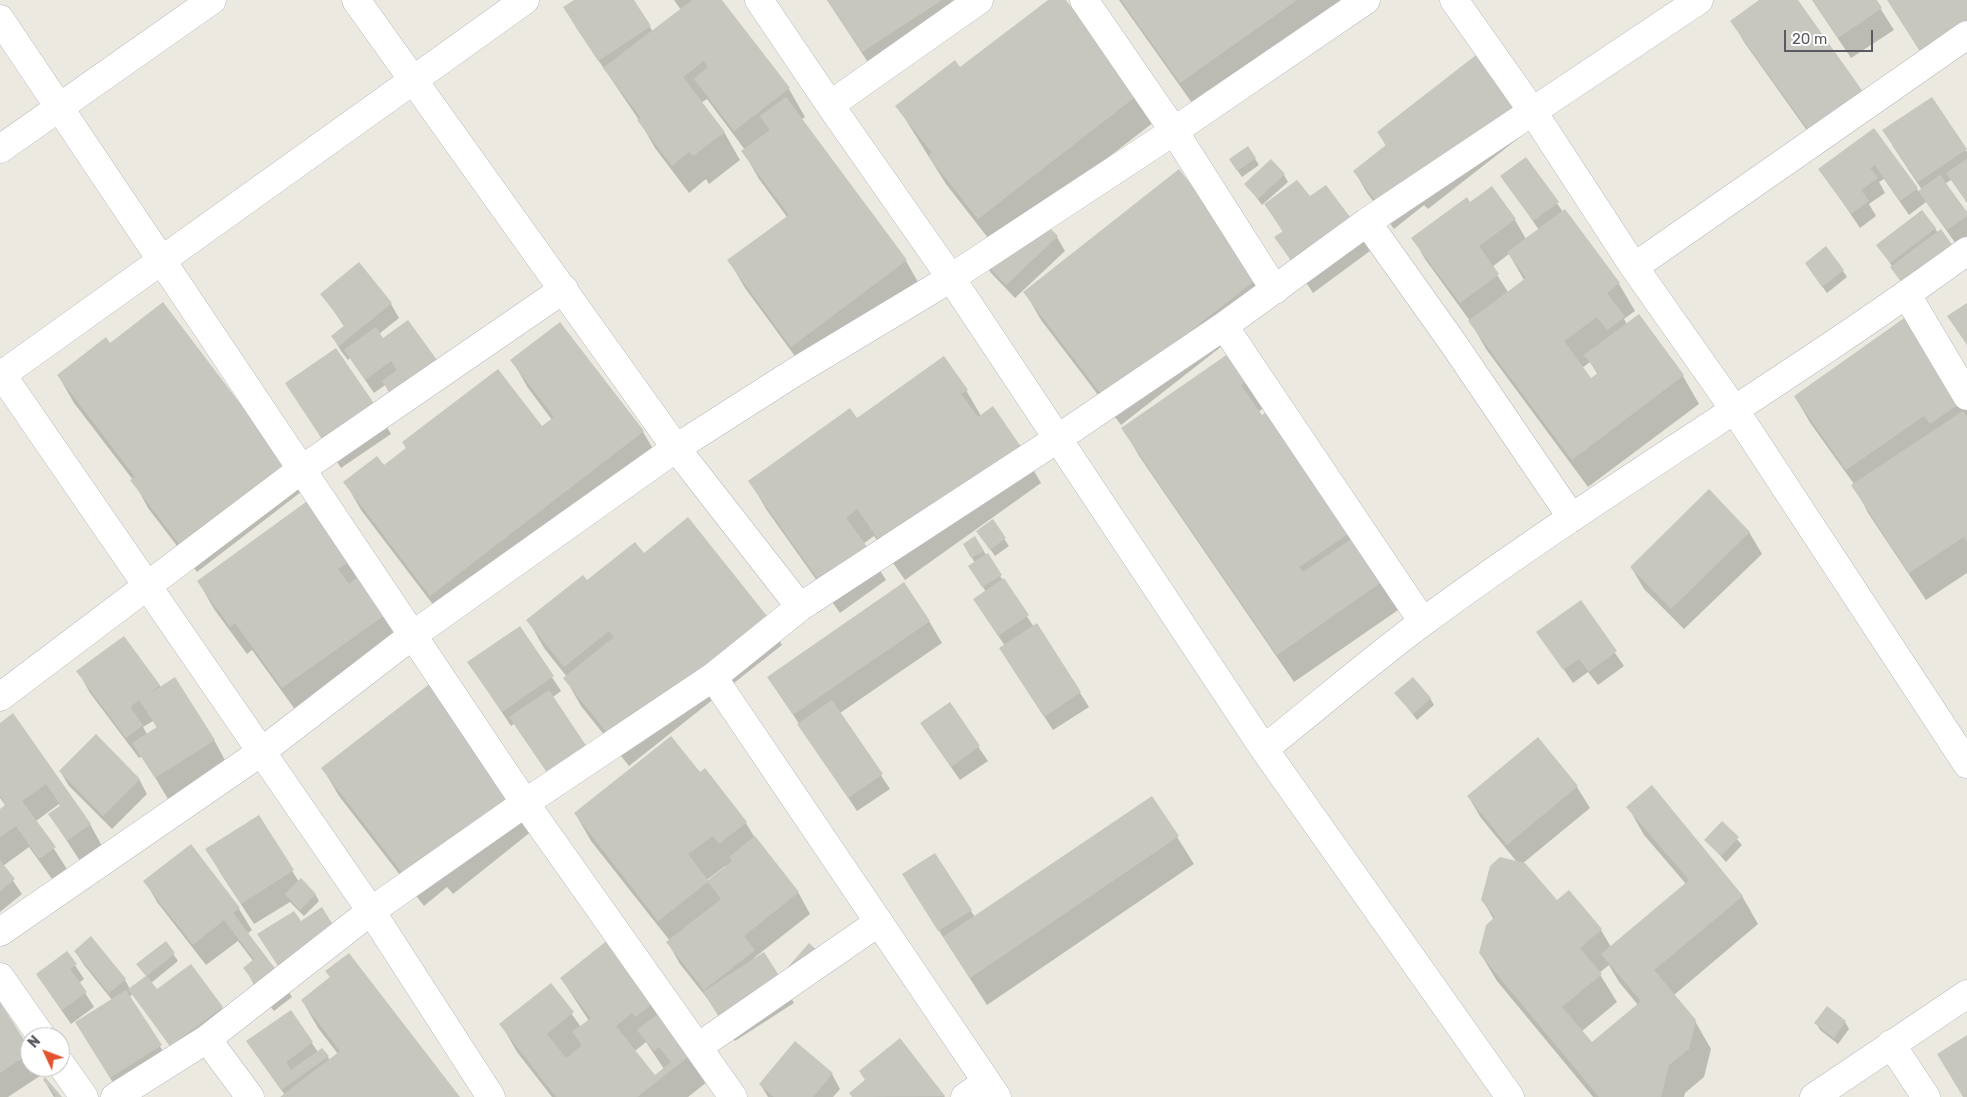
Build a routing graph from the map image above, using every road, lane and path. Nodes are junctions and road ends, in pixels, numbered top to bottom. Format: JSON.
{"nodes":[{"id":1,"x":212,"y":0,"type":"edge"},
{"id":2,"x":356,"y":0,"type":"edge"},
{"id":3,"x":525,"y":0,"type":"edge"},
{"id":4,"x":759,"y":0,"type":"edge"},
{"id":5,"x":979,"y":0,"type":"edge"},
{"id":6,"x":1084,"y":0,"type":"edge"},
{"id":7,"x":1366,"y":0,"type":"edge"},
{"id":8,"x":1454,"y":0,"type":"edge"},
{"id":9,"x":1699,"y":0,"type":"edge"},
{"id":10,"x":0,"y":19,"type":"edge"},
{"id":11,"x":1967,"y":35,"type":"edge"},
{"id":12,"x":414,"y":80,"type":"junction"},
{"id":13,"x":830,"y":105,"type":"junction"},
{"id":14,"x":59,"y":107,"type":"junction"},
{"id":15,"x":1533,"y":112,"type":"junction"},
{"id":16,"x":1174,"y":131,"type":"junction"},
{"id":17,"x":0,"y":149,"type":"edge"},
{"id":18,"x":1367,"y":222,"type":"junction"},
{"id":19,"x":1967,"y":251,"type":"edge"},
{"id":20,"x":161,"y":262,"type":"junction"},
{"id":21,"x":1634,"y":267,"type":"junction"},
{"id":22,"x":951,"y":278,"type":"junction"},
{"id":23,"x":564,"y":289,"type":"junction"},
{"id":24,"x":1275,"y":290,"type":"junction"},
{"id":25,"x":1907,"y":295,"type":"junction"},
{"id":26,"x":1224,"y":326,"type":"junction"},
{"id":27,"x":1,"y":374,"type":"edge"},
{"id":28,"x":1967,"y":396,"type":"edge"},
{"id":29,"x":1734,"y":408,"type":"junction"},
{"id":30,"x":1057,"y":439,"type":"junction"},
{"id":31,"x":676,"y":448,"type":"junction"},
{"id":32,"x":302,"y":469,"type":"junction"},
{"id":33,"x":1572,"y":518,"type":"junction"},
{"id":34,"x":147,"y":587,"type":"junction"},
{"id":35,"x":800,"y":607,"type":"junction"},
{"id":36,"x":1422,"y":622,"type":"junction"},
{"id":37,"x":413,"y":635,"type":"junction"},
{"id":38,"x":713,"y":677,"type":"junction"},
{"id":39,"x":0,"y":697,"type":"edge"},
{"id":40,"x":1264,"y":749,"type":"junction"},
{"id":41,"x":261,"y":752,"type":"junction"},
{"id":42,"x":1967,"y":764,"type":"edge"},
{"id":43,"x":525,"y":803,"type":"junction"},
{"id":44,"x":371,"y":911,"type":"junction"},
{"id":45,"x":879,"y":922,"type":"junction"},
{"id":46,"x":0,"y":932,"type":"edge"},
{"id":47,"x":0,"y":977,"type":"edge"},
{"id":48,"x":1967,"y":994,"type":"edge"},
{"id":49,"x":35,"y":1027,"type":"edge"},
{"id":50,"x":207,"y":1039,"type":"junction"},
{"id":51,"x":1891,"y":1044,"type":"junction"},
{"id":52,"x":698,"y":1047,"type":"junction"},
{"id":53,"x":70,"y":1077,"type":"edge"},
{"id":54,"x":983,"y":1092,"type":"edge"},
{"id":55,"x":84,"y":1097,"type":"edge"},
{"id":56,"x":115,"y":1097,"type":"edge"},
{"id":57,"x":250,"y":1097,"type":"edge"},
{"id":58,"x":491,"y":1097,"type":"edge"},
{"id":59,"x":733,"y":1097,"type":"edge"},
{"id":60,"x":1510,"y":1097,"type":"edge"},
{"id":61,"x":1814,"y":1097,"type":"edge"},
{"id":62,"x":1926,"y":1097,"type":"edge"}],
"edges":[{"from":1,"to":14,"type":"street"},
{"from":2,"to":12,"type":"street"},
{"from":3,"to":12,"type":"street"},
{"from":4,"to":13,"type":"street"},
{"from":5,"to":13,"type":"street"},
{"from":6,"to":16,"type":"street"},
{"from":7,"to":16,"type":"street"},
{"from":8,"to":15,"type":"street"},
{"from":9,"to":15,"type":"street"},
{"from":10,"to":14,"type":"street"},
{"from":11,"to":21,"type":"street"},
{"from":12,"to":20,"type":"street"},
{"from":12,"to":23,"type":"street"},
{"from":13,"to":22,"type":"street"},
{"from":14,"to":17,"type":"street"},
{"from":14,"to":20,"type":"street"},
{"from":15,"to":18,"type":"street"},
{"from":15,"to":21,"type":"street"},
{"from":16,"to":22,"type":"street"},
{"from":16,"to":24,"type":"street"},
{"from":18,"to":24,"type":"street"},
{"from":18,"to":33,"type":"street"},
{"from":19,"to":25,"type":"street"},
{"from":20,"to":27,"type":"street"},
{"from":20,"to":32,"type":"street"},
{"from":21,"to":29,"type":"street"},
{"from":22,"to":30,"type":"street"},
{"from":22,"to":31,"type":"street"},
{"from":23,"to":31,"type":"street"},
{"from":23,"to":32,"type":"street"},
{"from":24,"to":26,"type":"street"},
{"from":25,"to":28,"type":"street"},
{"from":25,"to":29,"type":"street"},
{"from":26,"to":30,"type":"street"},
{"from":26,"to":36,"type":"street"},
{"from":27,"to":34,"type":"street"},
{"from":29,"to":33,"type":"street"},
{"from":29,"to":42,"type":"street"},
{"from":30,"to":35,"type":"street"},
{"from":30,"to":40,"type":"street"},
{"from":31,"to":35,"type":"street"},
{"from":31,"to":37,"type":"street"},
{"from":32,"to":34,"type":"street"},
{"from":32,"to":37,"type":"street"},
{"from":33,"to":36,"type":"street"},
{"from":34,"to":39,"type":"street"},
{"from":34,"to":41,"type":"street"},
{"from":35,"to":38,"type":"street"},
{"from":36,"to":40,"type":"street"},
{"from":37,"to":41,"type":"street"},
{"from":37,"to":43,"type":"street"},
{"from":38,"to":43,"type":"street"},
{"from":38,"to":45,"type":"street"},
{"from":40,"to":60,"type":"street"},
{"from":41,"to":44,"type":"street"},
{"from":41,"to":46,"type":"street"},
{"from":43,"to":44,"type":"street"},
{"from":43,"to":52,"type":"street"},
{"from":44,"to":50,"type":"street"},
{"from":44,"to":58,"type":"street"},
{"from":45,"to":52,"type":"street"},
{"from":45,"to":54,"type":"street"},
{"from":47,"to":49,"type":"street"},
{"from":48,"to":51,"type":"street"},
{"from":50,"to":56,"type":"street"},
{"from":50,"to":57,"type":"street"},
{"from":51,"to":61,"type":"street"},
{"from":51,"to":62,"type":"street"},
{"from":52,"to":59,"type":"street"},
{"from":53,"to":55,"type":"street"}]}
